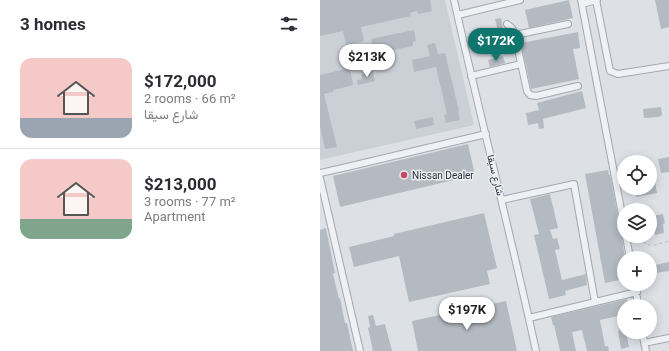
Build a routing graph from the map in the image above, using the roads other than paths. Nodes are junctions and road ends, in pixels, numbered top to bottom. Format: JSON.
{"nodes":[{"id":1,"x":454,"y":0,"type":"edge"},
{"id":2,"x":520,"y":0,"type":"edge"},
{"id":3,"x":597,"y":0,"type":"edge"},
{"id":4,"x":581,"y":2,"type":"edge"},
{"id":5,"x":458,"y":15,"type":"junction"},
{"id":6,"x":507,"y":24,"type":"dead end"},
{"id":7,"x":568,"y":24,"type":"dead end"},
{"id":8,"x":515,"y":34,"type":"junction"},
{"id":9,"x":521,"y":64,"type":"junction"},
{"id":10,"x":669,"y":66,"type":"edge"},
{"id":11,"x":471,"y":76,"type":"junction"},
{"id":12,"x":578,"y":86,"type":"dead end"},
{"id":13,"x":486,"y":134,"type":"junction"},
{"id":14,"x":320,"y":173,"type":"edge"},
{"id":15,"x":320,"y":178,"type":"edge"},
{"id":16,"x":502,"y":200,"type":"junction"},
{"id":17,"x":620,"y":203,"type":"edge"},
{"id":18,"x":637,"y":292,"type":"joint"},
{"id":19,"x":638,"y":299,"type":"edge"},
{"id":20,"x":595,"y":302,"type":"junction"},
{"id":21,"x":529,"y":318,"type":"junction"},
{"id":22,"x":669,"y":338,"type":"edge"},
{"id":23,"x":643,"y":339,"type":"edge"},
{"id":24,"x":644,"y":343,"type":"junction"},
{"id":25,"x":360,"y":351,"type":"edge"},
{"id":26,"x":536,"y":351,"type":"edge"},
{"id":27,"x":646,"y":351,"type":"edge"}],
"edges":[{"from":1,"to":5,"type":"street","name":"شارع سيقا"},
{"from":2,"to":5,"type":"street"},
{"from":3,"to":4,"type":"street"},
{"from":3,"to":10,"type":"street"},
{"from":4,"to":17,"type":"street"},
{"from":5,"to":11,"type":"street","name":"شارع سيقا"},
{"from":6,"to":8,"type":"street"},
{"from":7,"to":8,"type":"street"},
{"from":8,"to":9,"type":"street"},
{"from":9,"to":11,"type":"street"},
{"from":9,"to":12,"type":"street"},
{"from":11,"to":13,"type":"street","name":"شارع سيقا"},
{"from":13,"to":14,"type":"street"},
{"from":13,"to":16,"type":"street","name":"شارع سيقا"},
{"from":15,"to":25,"type":"street"},
{"from":16,"to":20,"type":"street"},
{"from":16,"to":21,"type":"street","name":"شارع سيقا"},
{"from":18,"to":19,"type":"street"},
{"from":18,"to":20,"type":"street"},
{"from":20,"to":21,"type":"street"},
{"from":21,"to":26,"type":"street","name":"شارع سيقا"},
{"from":22,"to":24,"type":"street"},
{"from":23,"to":24,"type":"street"},
{"from":24,"to":27,"type":"street"}]}
